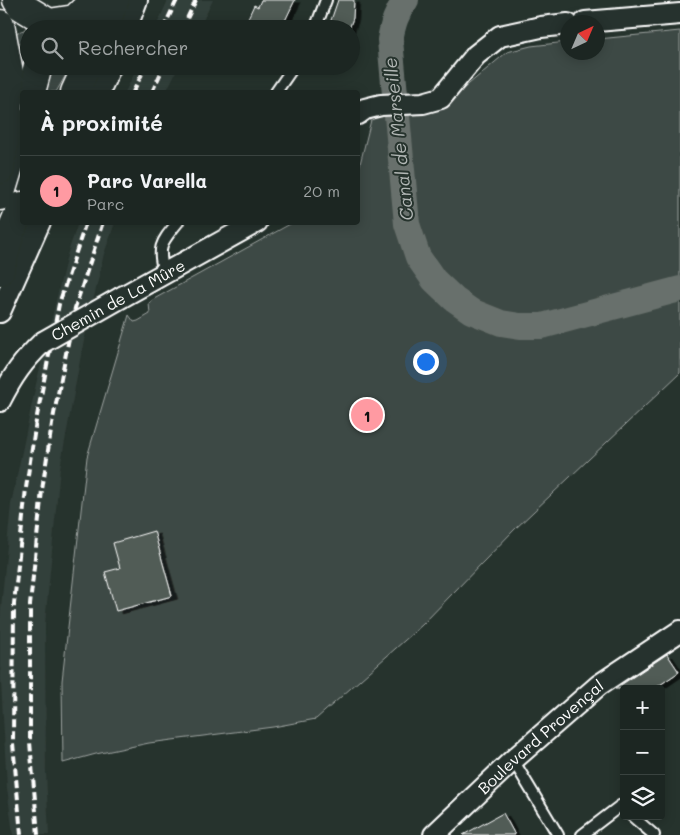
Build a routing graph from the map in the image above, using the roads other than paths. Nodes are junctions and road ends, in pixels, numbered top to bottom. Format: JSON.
{"nodes":[{"id":1,"x":17,"y":0,"type":"edge"},
{"id":2,"x":94,"y":0,"type":"edge"},
{"id":3,"x":115,"y":0,"type":"edge"},
{"id":4,"x":137,"y":0,"type":"edge"},
{"id":5,"x":326,"y":0,"type":"edge"},
{"id":6,"x":680,"y":14,"type":"edge"},
{"id":7,"x":50,"y":17,"type":"edge"},
{"id":8,"x":107,"y":20,"type":"edge"},
{"id":9,"x":129,"y":20,"type":"edge"},
{"id":10,"x":318,"y":20,"type":"edge"},
{"id":11,"x":605,"y":20,"type":"edge"},
{"id":12,"x":0,"y":24,"type":"edge"},
{"id":13,"x":560,"y":25,"type":"edge"},
{"id":14,"x":36,"y":75,"type":"edge"},
{"id":15,"x":83,"y":75,"type":"edge"},
{"id":16,"x":107,"y":75,"type":"edge"},
{"id":17,"x":288,"y":75,"type":"edge"},
{"id":18,"x":32,"y":90,"type":"edge"},
{"id":19,"x":76,"y":90,"type":"edge"},
{"id":20,"x":100,"y":90,"type":"edge"},
{"id":21,"x":277,"y":90,"type":"edge"},
{"id":22,"x":360,"y":113,"type":"edge"},
{"id":23,"x":20,"y":130,"type":"edge"},
{"id":24,"x":0,"y":170,"type":"edge"},
{"id":25,"x":0,"y":196,"type":"edge"},
{"id":26,"x":20,"y":211,"type":"edge"},
{"id":27,"x":39,"y":225,"type":"edge"},
{"id":28,"x":176,"y":225,"type":"edge"},
{"id":29,"x":252,"y":225,"type":"edge"},
{"id":30,"x":0,"y":271,"type":"edge"},
{"id":31,"x":164,"y":275,"type":"junction"},
{"id":32,"x":0,"y":312,"type":"edge"},
{"id":33,"x":0,"y":401,"type":"edge"},
{"id":34,"x":680,"y":631,"type":"edge"},
{"id":35,"x":513,"y":760,"type":"junction"},
{"id":36,"x":620,"y":806,"type":"edge"},
{"id":37,"x":637,"y":820,"type":"edge"},
{"id":38,"x":434,"y":835,"type":"edge"},
{"id":39,"x":558,"y":835,"type":"edge"},
{"id":40,"x":582,"y":835,"type":"edge"},
{"id":41,"x":654,"y":835,"type":"edge"}],
"edges":[{"from":1,"to":7,"type":"main road"},
{"from":2,"to":7,"type":"main road"},
{"from":3,"to":8,"type":"main road"},
{"from":4,"to":9,"type":"street"},
{"from":5,"to":10,"type":"lane"},
{"from":6,"to":11,"type":"street"},
{"from":12,"to":24,"type":"main road"},
{"from":13,"to":22,"type":"street"},
{"from":14,"to":18,"type":"main road"},
{"from":15,"to":19,"type":"main road"},
{"from":16,"to":20,"type":"street"},
{"from":17,"to":21,"type":"lane"},
{"from":23,"to":25,"type":"main road"},
{"from":26,"to":30,"type":"main road"},
{"from":27,"to":32,"type":"street"},
{"from":28,"to":31,"type":"lane"},
{"from":29,"to":31,"type":"street","name":"Chemin de La Mûre"},
{"from":31,"to":33,"type":"street","name":"Chemin de La Mûre","bridge":true},
{"from":34,"to":35,"type":"street","name":"Boulevard Provençal"},
{"from":35,"to":38,"type":"street","name":"Boulevard Provençal"},
{"from":35,"to":39,"type":"lane"},
{"from":36,"to":40,"type":"lane"},
{"from":37,"to":41,"type":"lane"}]}
